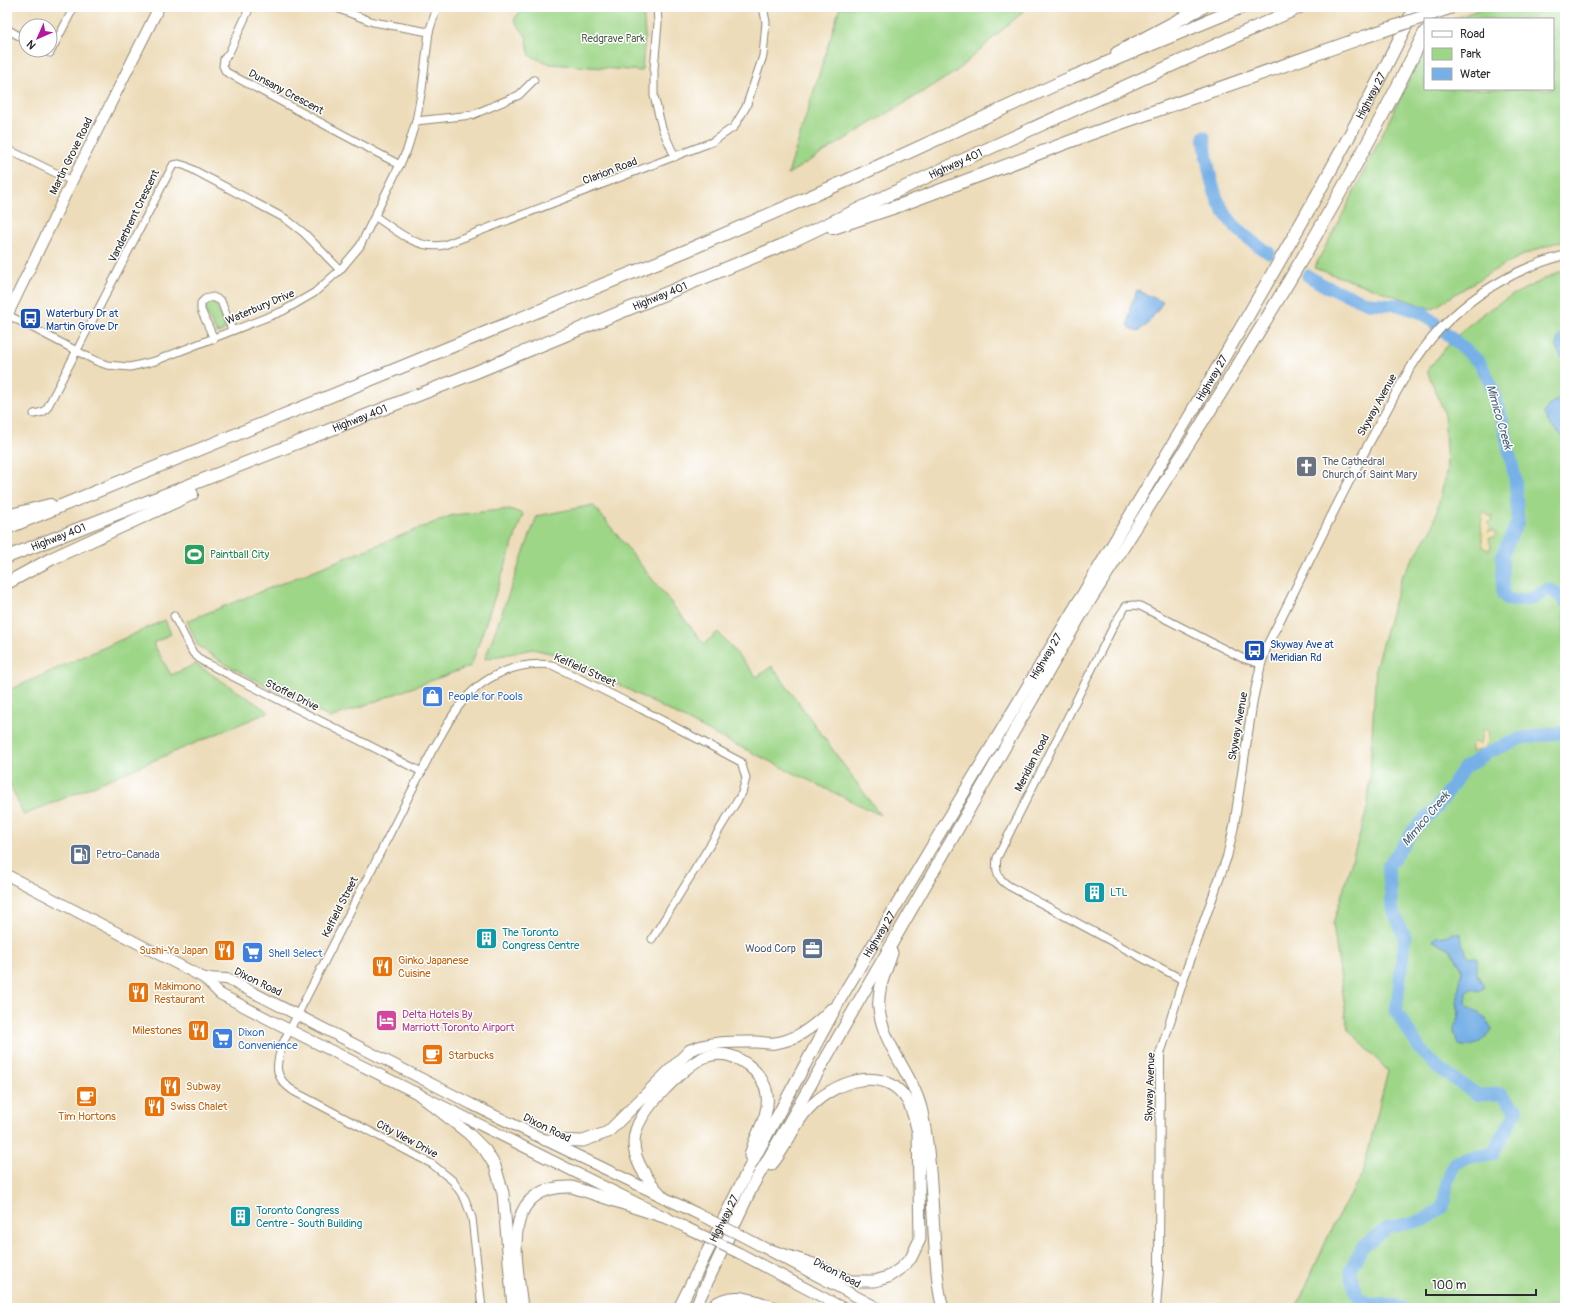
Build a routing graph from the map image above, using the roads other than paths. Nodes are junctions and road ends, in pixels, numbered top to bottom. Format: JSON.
{"nodes":[{"id":1,"x":74,"y":7,"type":"edge"},
{"id":2,"x":159,"y":7,"type":"edge"},
{"id":3,"x":250,"y":7,"type":"edge"},
{"id":4,"x":334,"y":7,"type":"edge"},
{"id":5,"x":437,"y":7,"type":"edge"},
{"id":6,"x":657,"y":7,"type":"edge"},
{"id":7,"x":763,"y":7,"type":"edge"},
{"id":8,"x":1203,"y":7,"type":"edge"},
{"id":9,"x":1242,"y":7,"type":"edge"},
{"id":10,"x":1300,"y":7,"type":"edge"},
{"id":11,"x":1415,"y":7,"type":"edge"},
{"id":12,"x":1437,"y":7,"type":"edge"},
{"id":13,"x":1452,"y":7,"type":"edge"},
{"id":14,"x":1432,"y":18,"type":"edge"},
{"id":15,"x":7,"y":29,"type":"edge"},
{"id":16,"x":429,"y":32,"type":"junction"},
{"id":17,"x":1424,"y":34,"type":"edge"},
{"id":18,"x":18,"y":35,"type":"edge"},
{"id":19,"x":58,"y":38,"type":"edge"},
{"id":20,"x":1070,"y":78,"type":"junction"},
{"id":21,"x":534,"y":80,"type":"dead end"},
{"id":22,"x":416,"y":121,"type":"junction"},
{"id":23,"x":7,"y":149,"type":"edge"},
{"id":24,"x":676,"y":157,"type":"junction"},
{"id":25,"x":400,"y":165,"type":"junction"},
{"id":26,"x":72,"y":181,"type":"junction"},
{"id":27,"x":376,"y":217,"type":"junction"},
{"id":28,"x":790,"y":242,"type":"junction"},
{"id":29,"x":1565,"y":255,"type":"edge"},
{"id":30,"x":340,"y":270,"type":"junction"},
{"id":31,"x":7,"y":316,"type":"edge"},
{"id":32,"x":232,"y":330,"type":"junction"},
{"id":33,"x":214,"y":339,"type":"junction"},
{"id":34,"x":77,"y":350,"type":"junction"},
{"id":35,"x":1193,"y":410,"type":"joint"},
{"id":36,"x":34,"y":414,"type":"dead end"},
{"id":37,"x":1204,"y":418,"type":"joint"},
{"id":38,"x":271,"y":454,"type":"junction"},
{"id":39,"x":82,"y":498,"type":"junction"},
{"id":40,"x":7,"y":516,"type":"edge"},
{"id":41,"x":7,"y":528,"type":"edge"},
{"id":42,"x":7,"y":557,"type":"edge"},
{"id":43,"x":7,"y":583,"type":"edge"},
{"id":44,"x":174,"y":616,"type":"dead end"},
{"id":45,"x":1261,"y":664,"type":"junction"},
{"id":46,"x":422,"y":772,"type":"junction"},
{"id":47,"x":7,"y":875,"type":"edge"},
{"id":48,"x":898,"y":931,"type":"junction"},
{"id":49,"x":652,"y":939,"type":"dead end"},
{"id":50,"x":204,"y":978,"type":"junction"},
{"id":51,"x":1183,"y":980,"type":"junction"},
{"id":52,"x":841,"y":998,"type":"junction"},
{"id":53,"x":298,"y":1015,"type":"junction"},
{"id":54,"x":290,"y":1030,"type":"junction"},
{"id":55,"x":417,"y":1093,"type":"junction"},
{"id":56,"x":471,"y":1104,"type":"junction"},
{"id":57,"x":465,"y":1117,"type":"junction"},
{"id":58,"x":545,"y":1140,"type":"junction"},
{"id":59,"x":747,"y":1172,"type":"junction"},
{"id":60,"x":753,"y":1185,"type":"junction"},
{"id":61,"x":663,"y":1197,"type":"junction"},
{"id":62,"x":667,"y":1218,"type":"junction"},
{"id":63,"x":770,"y":1250,"type":"junction"},
{"id":64,"x":482,"y":1308,"type":"edge"},
{"id":65,"x":513,"y":1308,"type":"edge"},
{"id":66,"x":522,"y":1308,"type":"edge"},
{"id":67,"x":680,"y":1308,"type":"edge"},
{"id":68,"x":695,"y":1308,"type":"edge"},
{"id":69,"x":710,"y":1308,"type":"edge"},
{"id":70,"x":776,"y":1308,"type":"edge"},
{"id":71,"x":843,"y":1308,"type":"edge"},
{"id":72,"x":878,"y":1308,"type":"edge"},
{"id":73,"x":943,"y":1308,"type":"edge"},
{"id":74,"x":1156,"y":1308,"type":"edge"}],
"edges":[{"from":1,"to":19,"type":"street"},
{"from":2,"to":26,"type":"main road","name":"Martin Grove Road"},
{"from":3,"to":25,"type":"street","name":"Dunsany Crescent"},
{"from":4,"to":16,"type":"street"},
{"from":5,"to":16,"type":"street","name":"Waterbury Drive"},
{"from":6,"to":24,"type":"street"},
{"from":7,"to":24,"type":"street","name":"Clarion Road"},
{"from":8,"to":20,"type":"highway"},
{"from":9,"to":20,"type":"highway"},
{"from":10,"to":28,"type":"highway","name":"Highway 401"},
{"from":11,"to":35,"type":"highway","name":"Highway 27"},
{"from":12,"to":14,"type":"highway"},
{"from":13,"to":28,"type":"highway","bridge":true},
{"from":15,"to":18,"type":"street"},
{"from":16,"to":22,"type":"street","name":"Waterbury Drive"},
{"from":17,"to":37,"type":"highway","name":"Highway 27"},
{"from":20,"to":39,"type":"highway"},
{"from":21,"to":22,"type":"street"},
{"from":22,"to":25,"type":"street","name":"Waterbury Drive"},
{"from":23,"to":26,"type":"street"},
{"from":24,"to":27,"type":"street","name":"Clarion Road"},
{"from":25,"to":27,"type":"street","name":"Waterbury Drive"},
{"from":26,"to":31,"type":"main road","name":"Martin Grove Road"},
{"from":27,"to":30,"type":"street","name":"Waterbury Drive"},
{"from":28,"to":38,"type":"highway","name":"Highway 401"},
{"from":29,"to":45,"type":"street","name":"Skyway Avenue"},
{"from":30,"to":32,"type":"street","name":"Waterbury Drive"},
{"from":30,"to":34,"type":"street","name":"Vanderbrent Crescent"},
{"from":31,"to":34,"type":"street","name":"Waterbury Drive"},
{"from":32,"to":33,"type":"street","name":"Waterbury Drive"},
{"from":32,"to":33,"type":"street"},
{"from":33,"to":34,"type":"street","name":"Waterbury Drive"},
{"from":34,"to":36,"type":"street"},
{"from":35,"to":52,"type":"main road","name":"Highway 27"},
{"from":37,"to":48,"type":"main road","name":"Highway 27"},
{"from":38,"to":42,"type":"highway","name":"Highway 401"},
{"from":38,"to":43,"type":"highway"},
{"from":39,"to":40,"type":"highway"},
{"from":39,"to":41,"type":"highway"},
{"from":44,"to":46,"type":"street","name":"Stoffel Drive"},
{"from":45,"to":51,"type":"street","name":"Skyway Avenue"},
{"from":45,"to":51,"type":"street","name":"Meridian Road"},
{"from":46,"to":49,"type":"street","name":"Kelfield Street"},
{"from":46,"to":53,"type":"street","name":"Kelfield Street"},
{"from":47,"to":50,"type":"main road","name":"Dixon Road"},
{"from":48,"to":60,"type":"main road","name":"Highway 27"},
{"from":48,"to":73,"type":"main road"},
{"from":50,"to":53,"type":"main road","name":"Dixon Road"},
{"from":50,"to":54,"type":"main road","name":"Dixon Road"},
{"from":51,"to":74,"type":"street","name":"Skyway Avenue"},
{"from":52,"to":58,"type":"main road"},
{"from":52,"to":59,"type":"main road","name":"Highway 27"},
{"from":53,"to":54,"type":"street","name":"Kelfield Street"},
{"from":53,"to":56,"type":"main road","name":"Dixon Road"},
{"from":54,"to":55,"type":"main road","name":"Dixon Road"},
{"from":54,"to":64,"type":"street","name":"City View Drive"},
{"from":55,"to":57,"type":"main road","name":"Dixon Road"},
{"from":55,"to":65,"type":"main road"},
{"from":56,"to":57,"type":"main road"},
{"from":56,"to":58,"type":"main road","name":"Dixon Road"},
{"from":57,"to":62,"type":"main road","name":"Dixon Road"},
{"from":58,"to":61,"type":"main road","name":"Dixon Road"},
{"from":59,"to":61,"type":"main road"},
{"from":59,"to":67,"type":"main road","name":"Highway 27"},
{"from":60,"to":63,"type":"main road"},
{"from":60,"to":68,"type":"main road","name":"Highway 27"},
{"from":61,"to":63,"type":"main road","name":"Dixon Road","bridge":true},
{"from":62,"to":66,"type":"main road"},
{"from":62,"to":71,"type":"main road","name":"Dixon Road","bridge":true},
{"from":63,"to":72,"type":"main road","name":"Dixon Road"},
{"from":69,"to":70,"type":"main road"}]}
